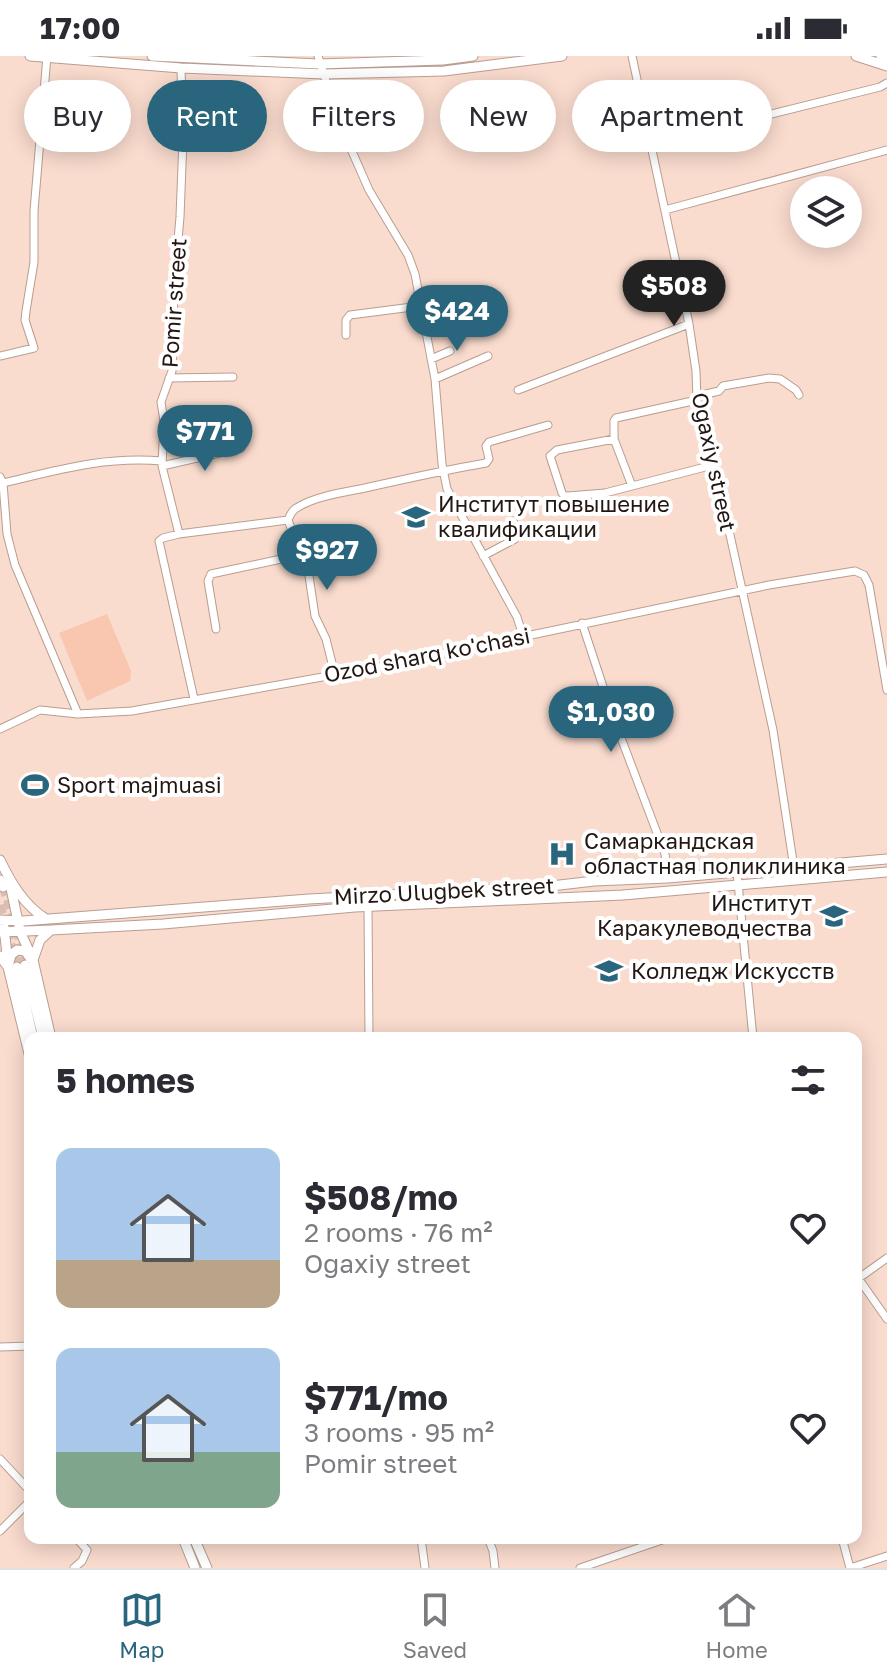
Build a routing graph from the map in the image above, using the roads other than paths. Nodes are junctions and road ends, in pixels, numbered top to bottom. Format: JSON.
{"nodes":[{"id":1,"x":30,"y":56,"type":"edge"},
{"id":2,"x":46,"y":56,"type":"edge"},
{"id":3,"x":152,"y":56,"type":"edge"},
{"id":4,"x":473,"y":56,"type":"edge"},
{"id":5,"x":562,"y":56,"type":"edge"},
{"id":6,"x":632,"y":56,"type":"edge"},
{"id":7,"x":856,"y":56,"type":"edge"},
{"id":8,"x":881,"y":56,"type":"edge"},
{"id":9,"x":887,"y":58,"type":"edge"},
{"id":10,"x":319,"y":60,"type":"edge"},
{"id":11,"x":887,"y":66,"type":"edge"},
{"id":12,"x":181,"y":68,"type":"junction"},
{"id":13,"x":324,"y":74,"type":"junction"},
{"id":14,"x":637,"y":80,"type":"edge"},
{"id":15,"x":887,"y":83,"type":"edge"},
{"id":16,"x":772,"y":114,"type":"edge"},
{"id":17,"x":887,"y":150,"type":"edge"},
{"id":18,"x":653,"y":152,"type":"edge"},
{"id":19,"x":665,"y":210,"type":"junction"},
{"id":20,"x":420,"y":306,"type":"junction"},
{"id":21,"x":689,"y":324,"type":"junction"},
{"id":22,"x":346,"y":335,"type":"dead end"},
{"id":23,"x":450,"y":351,"type":"dead end"},
{"id":24,"x":0,"y":356,"type":"edge"},
{"id":25,"x":488,"y":356,"type":"dead end"},
{"id":26,"x":431,"y":359,"type":"junction"},
{"id":27,"x":233,"y":377,"type":"dead end"},
{"id":28,"x":169,"y":378,"type":"junction"},
{"id":29,"x":435,"y":379,"type":"junction"},
{"id":30,"x":518,"y":390,"type":"dead end"},
{"id":31,"x":799,"y":395,"type":"dead end"},
{"id":32,"x":697,"y":400,"type":"junction"},
{"id":33,"x":548,"y":425,"type":"dead end"},
{"id":34,"x":614,"y":439,"type":"junction"},
{"id":35,"x":241,"y":448,"type":"dead end"},
{"id":36,"x":162,"y":464,"type":"junction"},
{"id":37,"x":713,"y":465,"type":"junction"},
{"id":38,"x":443,"y":470,"type":"junction"},
{"id":39,"x":2,"y":480,"type":"edge"},
{"id":40,"x":632,"y":486,"type":"junction"},
{"id":41,"x":288,"y":520,"type":"junction"},
{"id":42,"x":513,"y":521,"type":"dead end"},
{"id":43,"x":179,"y":534,"type":"junction"},
{"id":44,"x":300,"y":555,"type":"junction"},
{"id":45,"x":483,"y":556,"type":"junction"},
{"id":46,"x":743,"y":592,"type":"junction"},
{"id":47,"x":582,"y":623,"type":"junction"},
{"id":48,"x":216,"y":629,"type":"dead end"},
{"id":49,"x":523,"y":636,"type":"junction"},
{"id":50,"x":335,"y":675,"type":"junction"},
{"id":51,"x":887,"y":690,"type":"edge"},
{"id":52,"x":194,"y":699,"type":"junction"},
{"id":53,"x":78,"y":714,"type":"junction"},
{"id":54,"x":0,"y":729,"type":"edge"},
{"id":55,"x":887,"y":859,"type":"edge"},
{"id":56,"x":0,"y":860,"type":"edge"},
{"id":57,"x":794,"y":868,"type":"junction"},
{"id":58,"x":737,"y":872,"type":"junction"},
{"id":59,"x":887,"y":872,"type":"edge"},
{"id":60,"x":668,"y":878,"type":"junction"},
{"id":61,"x":4,"y":882,"type":"edge"},
{"id":62,"x":738,"y":886,"type":"junction"},
{"id":63,"x":4,"y":901,"type":"dead end"},
{"id":64,"x":368,"y":907,"type":"junction"},
{"id":65,"x":1,"y":919,"type":"edge"},
{"id":66,"x":46,"y":919,"type":"junction"},
{"id":67,"x":19,"y":926,"type":"junction"},
{"id":68,"x":51,"y":930,"type":"junction"},
{"id":69,"x":2,"y":932,"type":"edge"},
{"id":70,"x":0,"y":956,"type":"edge"},
{"id":71,"x":21,"y":965,"type":"junction"},
{"id":72,"x":27,"y":1032,"type":"edge"},
{"id":73,"x":32,"y":1032,"type":"edge"},
{"id":74,"x":41,"y":1032,"type":"edge"},
{"id":75,"x":49,"y":1032,"type":"edge"},
{"id":76,"x":369,"y":1032,"type":"edge"},
{"id":77,"x":752,"y":1032,"type":"edge"},
{"id":78,"x":887,"y":1258,"type":"edge"},
{"id":79,"x":862,"y":1273,"type":"edge"},
{"id":80,"x":862,"y":1283,"type":"edge"},
{"id":81,"x":887,"y":1319,"type":"edge"},
{"id":82,"x":24,"y":1346,"type":"edge"},
{"id":83,"x":0,"y":1347,"type":"edge"},
{"id":84,"x":0,"y":1459,"type":"edge"},
{"id":85,"x":24,"y":1485,"type":"edge"},
{"id":86,"x":24,"y":1507,"type":"edge"},
{"id":87,"x":0,"y":1531,"type":"edge"},
{"id":88,"x":82,"y":1544,"type":"edge"},
{"id":89,"x":185,"y":1544,"type":"edge"},
{"id":90,"x":197,"y":1544,"type":"edge"},
{"id":91,"x":422,"y":1544,"type":"edge"},
{"id":92,"x":490,"y":1544,"type":"edge"},
{"id":93,"x":650,"y":1544,"type":"edge"},
{"id":94,"x":844,"y":1544,"type":"edge"},
{"id":95,"x":887,"y":1556,"type":"edge"},
{"id":96,"x":74,"y":1568,"type":"edge"},
{"id":97,"x":195,"y":1568,"type":"edge"},
{"id":98,"x":207,"y":1568,"type":"edge"},
{"id":99,"x":425,"y":1568,"type":"edge"},
{"id":100,"x":495,"y":1568,"type":"edge"},
{"id":101,"x":580,"y":1568,"type":"edge"},
{"id":102,"x":850,"y":1568,"type":"edge"}],
"edges":[{"from":1,"to":2,"type":"main road"},
{"from":2,"to":12,"type":"main road"},
{"from":2,"to":24,"type":"street"},
{"from":3,"to":10,"type":"main road"},
{"from":4,"to":10,"type":"main road"},
{"from":5,"to":13,"type":"main road"},
{"from":6,"to":14,"type":"street","name":"Ogaxiy street"},
{"from":7,"to":11,"type":"main road"},
{"from":8,"to":9,"type":"main road"},
{"from":10,"to":13,"type":"street"},
{"from":12,"to":13,"type":"main road"},
{"from":12,"to":28,"type":"street","name":"Pomir street"},
{"from":13,"to":20,"type":"street"},
{"from":15,"to":16,"type":"street"},
{"from":17,"to":19,"type":"street"},
{"from":18,"to":19,"type":"street","name":"Ogaxiy street"},
{"from":19,"to":21,"type":"street","name":"Ogaxiy street"},
{"from":20,"to":22,"type":"street"},
{"from":20,"to":26,"type":"street"},
{"from":21,"to":30,"type":"street"},
{"from":21,"to":32,"type":"street","name":"Ogaxiy street"},
{"from":23,"to":26,"type":"street"},
{"from":25,"to":29,"type":"street"},
{"from":26,"to":29,"type":"street"},
{"from":27,"to":28,"type":"street"},
{"from":28,"to":36,"type":"street","name":"Pomir street"},
{"from":29,"to":38,"type":"street"},
{"from":31,"to":32,"type":"street"},
{"from":32,"to":34,"type":"street"},
{"from":32,"to":37,"type":"street","name":"Ogaxiy street"},
{"from":33,"to":38,"type":"street"},
{"from":34,"to":40,"type":"street"},
{"from":34,"to":40,"type":"street"},
{"from":35,"to":36,"type":"street"},
{"from":36,"to":39,"type":"street"},
{"from":36,"to":43,"type":"street","name":"Pomir street"},
{"from":37,"to":40,"type":"street"},
{"from":37,"to":46,"type":"street","name":"Ogaxiy street"},
{"from":38,"to":41,"type":"street"},
{"from":38,"to":45,"type":"street"},
{"from":39,"to":53,"type":"street"},
{"from":41,"to":43,"type":"street"},
{"from":41,"to":44,"type":"street"},
{"from":42,"to":45,"type":"street"},
{"from":43,"to":52,"type":"street"},
{"from":44,"to":48,"type":"street"},
{"from":44,"to":50,"type":"street"},
{"from":45,"to":49,"type":"street"},
{"from":46,"to":47,"type":"street","name":"Ozod sharq ko'chasi"},
{"from":46,"to":51,"type":"street","name":"Ozod sharq ko'chasi"},
{"from":46,"to":57,"type":"street","name":"Ogaxiy street"},
{"from":47,"to":49,"type":"street","name":"Ozod sharq ko'chasi"},
{"from":47,"to":60,"type":"street"},
{"from":49,"to":50,"type":"street","name":"Ozod sharq ko'chasi"},
{"from":50,"to":52,"type":"street","name":"Ozod sharq ko'chasi"},
{"from":52,"to":53,"type":"street","name":"Ozod sharq ko'chasi"},
{"from":53,"to":54,"type":"street","name":"Ozod sharq ko'chasi"},
{"from":55,"to":57,"type":"main road","name":"Mirzo Ulugbek street"},
{"from":56,"to":61,"type":"main road"},
{"from":57,"to":58,"type":"main road","name":"Mirzo Ulugbek street"},
{"from":58,"to":60,"type":"main road","name":"Mirzo Ulugbek street"},
{"from":58,"to":62,"type":"street"},
{"from":59,"to":62,"type":"main road","name":"Mirzo Ulugbek street"},
{"from":60,"to":66,"type":"main road","name":"Mirzo Ulugbek street"},
{"from":61,"to":63,"type":"main road"},
{"from":61,"to":66,"type":"main road"},
{"from":61,"to":67,"type":"main road"},
{"from":62,"to":64,"type":"main road","name":"Mirzo Ulugbek street"},
{"from":62,"to":77,"type":"street"},
{"from":64,"to":68,"type":"main road","name":"Mirzo Ulugbek street"},
{"from":64,"to":76,"type":"street"},
{"from":65,"to":67,"type":"main road","name":"Mirzo Ulugbek street"},
{"from":65,"to":69,"type":"main road"},
{"from":66,"to":67,"type":"main road","name":"Mirzo Ulugbek street"},
{"from":67,"to":68,"type":"main road","name":"Mirzo Ulugbek street"},
{"from":67,"to":69,"type":"main road","name":"Mirzo Ulugbek street"},
{"from":67,"to":71,"type":"main road"},
{"from":68,"to":71,"type":"main road"},
{"from":69,"to":71,"type":"main road"},
{"from":70,"to":71,"type":"main road"},
{"from":71,"to":72,"type":"main road"},
{"from":71,"to":73,"type":"main road"},
{"from":71,"to":74,"type":"main road"},
{"from":71,"to":75,"type":"main road"},
{"from":78,"to":79,"type":"street"},
{"from":80,"to":81,"type":"street"},
{"from":82,"to":83,"type":"street"},
{"from":84,"to":85,"type":"street"},
{"from":86,"to":87,"type":"street"},
{"from":88,"to":96,"type":"street"},
{"from":89,"to":97,"type":"main road"},
{"from":90,"to":98,"type":"main road"},
{"from":91,"to":99,"type":"street"},
{"from":92,"to":100,"type":"street"},
{"from":93,"to":101,"type":"street"},
{"from":94,"to":102,"type":"street"},
{"from":95,"to":102,"type":"street"}]}
